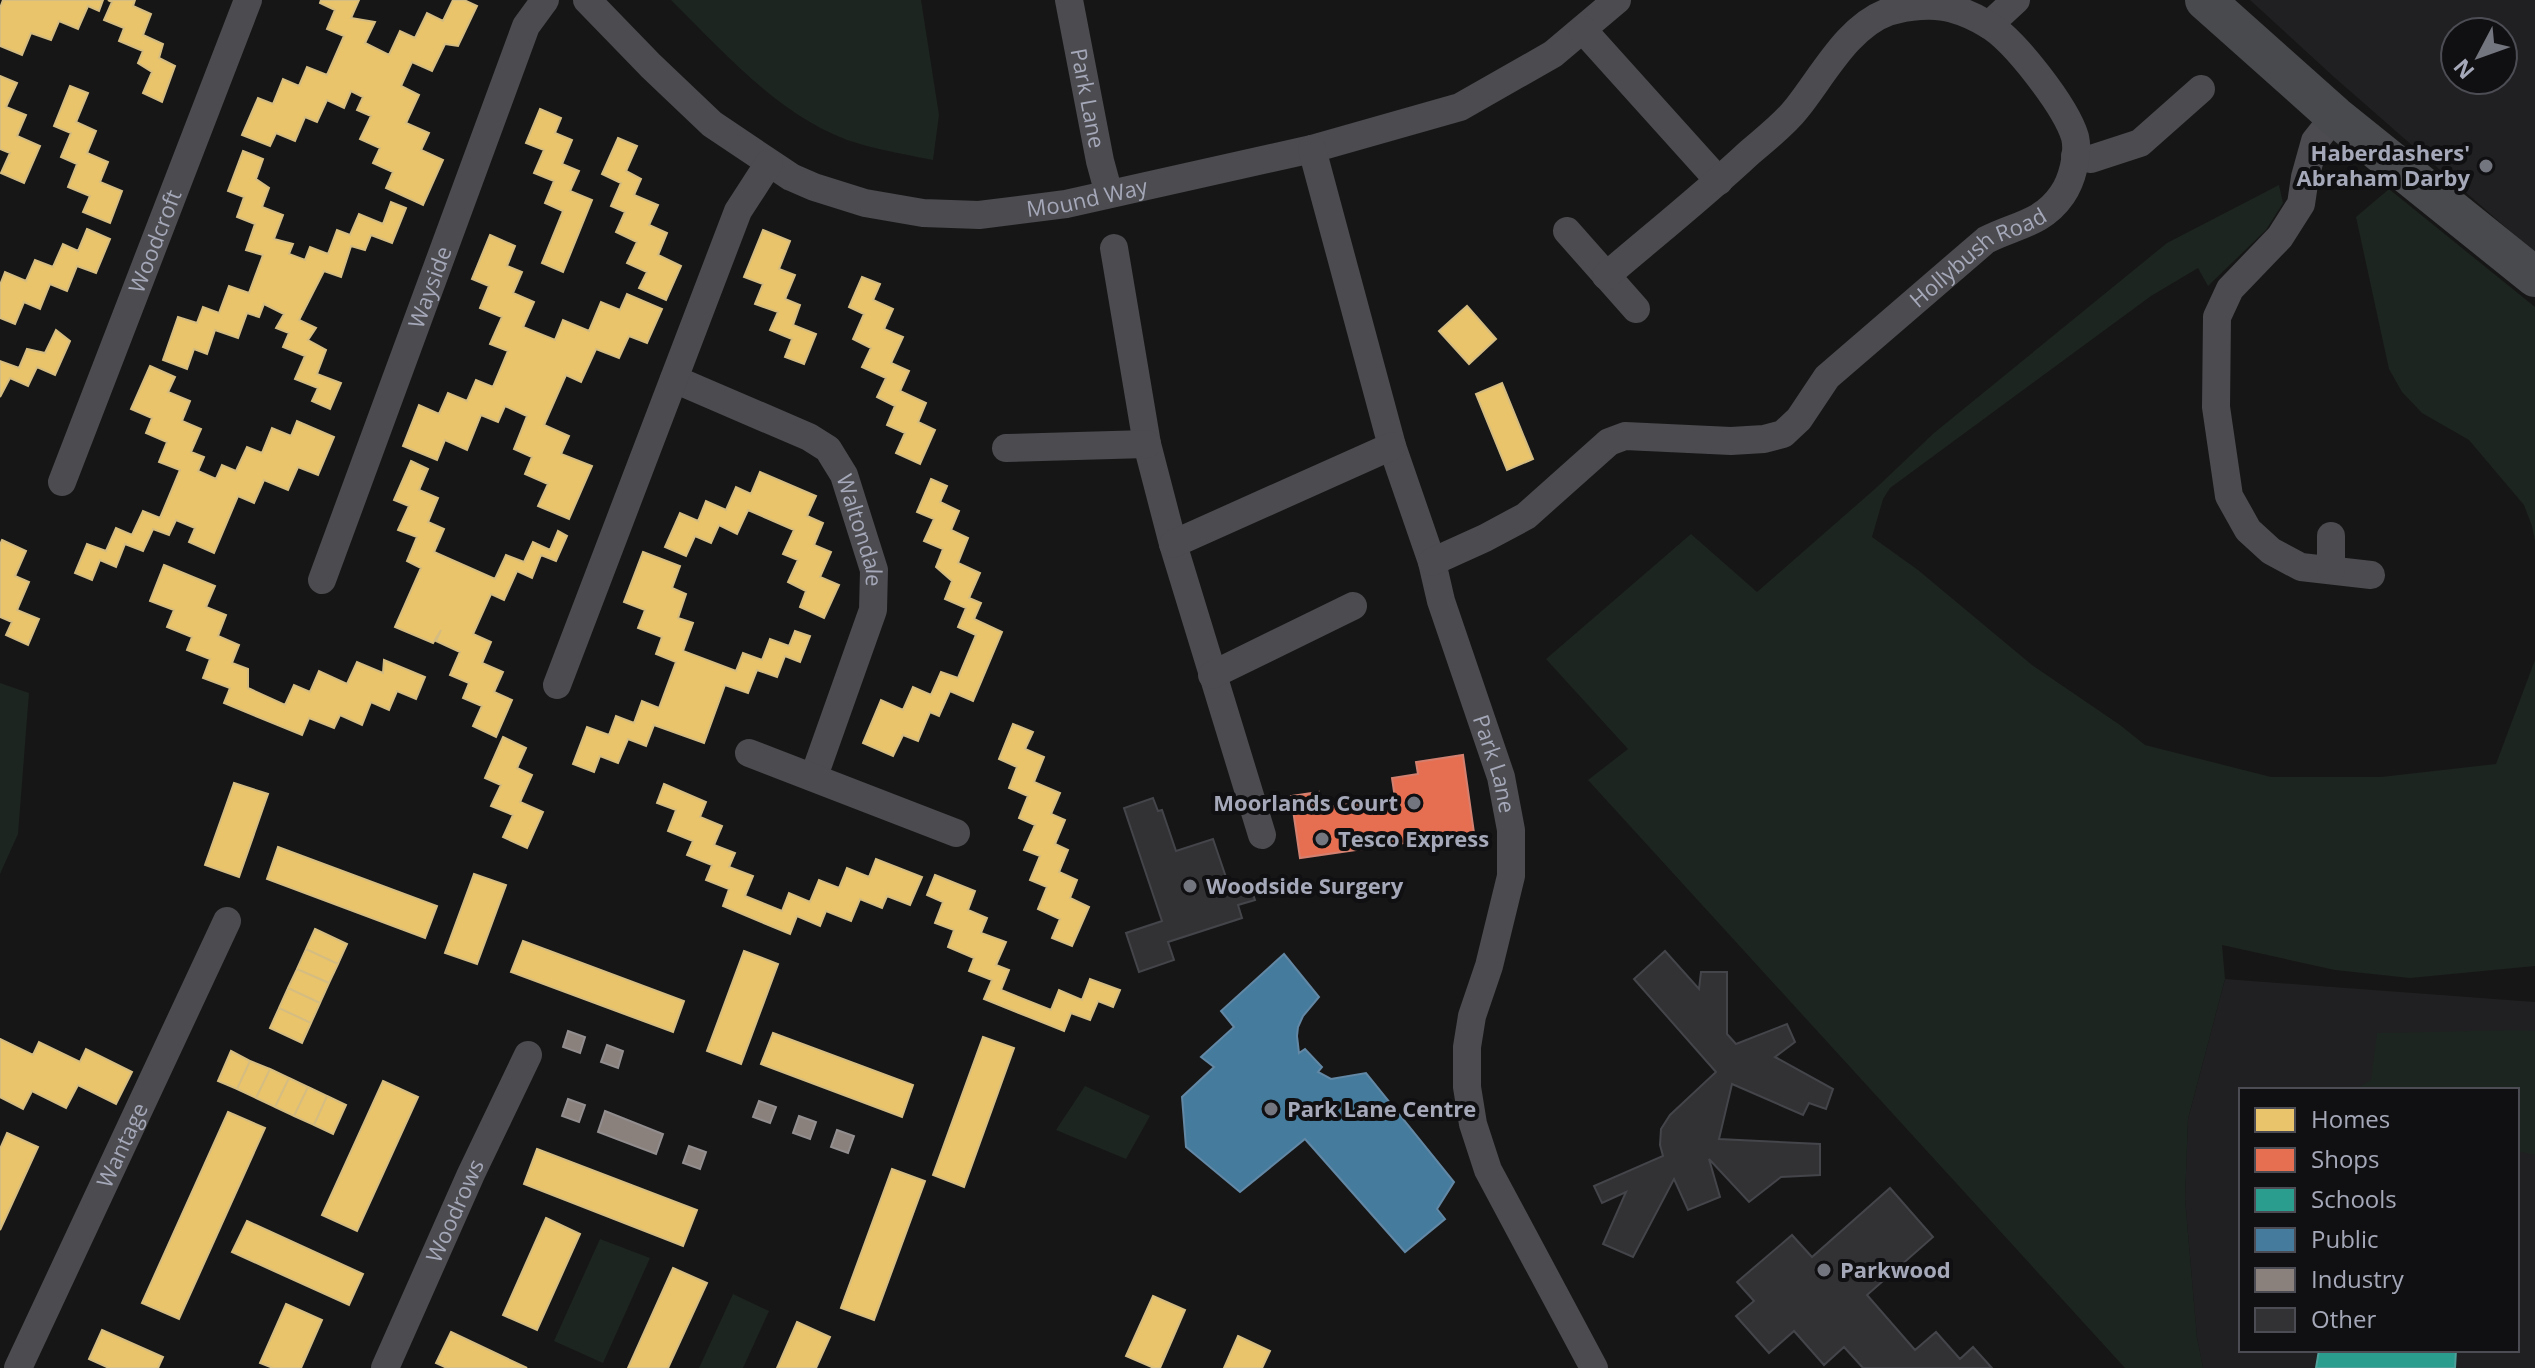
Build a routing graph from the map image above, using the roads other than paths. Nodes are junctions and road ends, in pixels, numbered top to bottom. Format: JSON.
{"nodes":[{"id":1,"x":248,"y":0,"type":"edge"},
{"id":2,"x":545,"y":0,"type":"edge"},
{"id":3,"x":587,"y":0,"type":"edge"},
{"id":4,"x":1069,"y":0,"type":"edge"},
{"id":5,"x":1617,"y":0,"type":"edge"},
{"id":6,"x":2016,"y":0,"type":"edge"},
{"id":7,"x":2205,"y":0,"type":"edge"},
{"id":8,"x":1885,"y":6,"type":"edge"},
{"id":9,"x":1989,"y":25,"type":"junction"},
{"id":10,"x":1583,"y":30,"type":"junction"},
{"id":11,"x":2201,"y":89,"type":"dead end"},
{"id":12,"x":2335,"y":116,"type":"junction"},
{"id":13,"x":1312,"y":149,"type":"junction"},
{"id":14,"x":2075,"y":156,"type":"junction"},
{"id":15,"x":769,"y":163,"type":"junction"},
{"id":16,"x":1719,"y":181,"type":"junction"},
{"id":17,"x":1109,"y":194,"type":"junction"},
{"id":18,"x":1567,"y":231,"type":"dead end"},
{"id":19,"x":1114,"y":248,"type":"dead end"},
{"id":20,"x":1606,"y":276,"type":"junction"},
{"id":21,"x":2535,"y":277,"type":"edge"},
{"id":22,"x":1636,"y":309,"type":"dead end"},
{"id":23,"x":674,"y":379,"type":"junction"},
{"id":24,"x":1147,"y":444,"type":"junction"},
{"id":25,"x":1392,"y":446,"type":"junction"},
{"id":26,"x":1006,"y":448,"type":"dead end"},
{"id":27,"x":62,"y":482,"type":"dead end"},
{"id":28,"x":2331,"y":536,"type":"dead end"},
{"id":29,"x":1173,"y":544,"type":"junction"},
{"id":30,"x":1432,"y":562,"type":"junction"},
{"id":31,"x":2331,"y":570,"type":"junction"},
{"id":32,"x":2371,"y":575,"type":"dead end"},
{"id":33,"x":322,"y":580,"type":"dead end"},
{"id":34,"x":1353,"y":606,"type":"dead end"},
{"id":35,"x":1212,"y":675,"type":"junction"},
{"id":36,"x":557,"y":685,"type":"dead end"},
{"id":37,"x":749,"y":753,"type":"dead end"},
{"id":38,"x":814,"y":776,"type":"junction"},
{"id":39,"x":956,"y":833,"type":"dead end"},
{"id":40,"x":1262,"y":835,"type":"dead end"},
{"id":41,"x":227,"y":921,"type":"dead end"},
{"id":42,"x":528,"y":1055,"type":"dead end"},
{"id":43,"x":18,"y":1368,"type":"edge"},
{"id":44,"x":385,"y":1368,"type":"edge"},
{"id":45,"x":1594,"y":1368,"type":"edge"}],
"edges":[{"from":1,"to":27,"type":"street","name":"Woodcroft"},
{"from":2,"to":33,"type":"street","name":"Wayside"},
{"from":3,"to":15,"type":"street","name":"Mound Way"},
{"from":4,"to":17,"type":"street","name":"Park Lane"},
{"from":5,"to":10,"type":"street","name":"Mound Way"},
{"from":6,"to":9,"type":"street"},
{"from":7,"to":12,"type":"main road"},
{"from":8,"to":9,"type":"street","name":"Hollybush Road"},
{"from":8,"to":16,"type":"street","name":"Hollybush Road"},
{"from":9,"to":14,"type":"street","name":"Hollybush Road"},
{"from":10,"to":13,"type":"street","name":"Mound Way"},
{"from":10,"to":16,"type":"street"},
{"from":11,"to":14,"type":"street"},
{"from":12,"to":21,"type":"main road"},
{"from":12,"to":31,"type":"street"},
{"from":13,"to":17,"type":"street","name":"Mound Way"},
{"from":13,"to":25,"type":"street","name":"Park Lane"},
{"from":14,"to":30,"type":"street","name":"Hollybush Road"},
{"from":15,"to":17,"type":"street","name":"Mound Way"},
{"from":15,"to":23,"type":"street"},
{"from":16,"to":20,"type":"street","name":"Hollybush Road"},
{"from":18,"to":20,"type":"street"},
{"from":19,"to":24,"type":"street"},
{"from":20,"to":22,"type":"street"},
{"from":23,"to":36,"type":"street"},
{"from":23,"to":38,"type":"street","name":"Waltondale"},
{"from":24,"to":26,"type":"street"},
{"from":24,"to":29,"type":"street"},
{"from":25,"to":29,"type":"street"},
{"from":25,"to":30,"type":"street","name":"Park Lane"},
{"from":28,"to":31,"type":"street"},
{"from":29,"to":35,"type":"street"},
{"from":30,"to":45,"type":"street","name":"Park Lane"},
{"from":31,"to":32,"type":"street"},
{"from":34,"to":35,"type":"street"},
{"from":35,"to":40,"type":"street"},
{"from":37,"to":38,"type":"street"},
{"from":38,"to":39,"type":"street"},
{"from":41,"to":43,"type":"street","name":"Wantage"},
{"from":42,"to":44,"type":"street","name":"Woodrows"}]}
